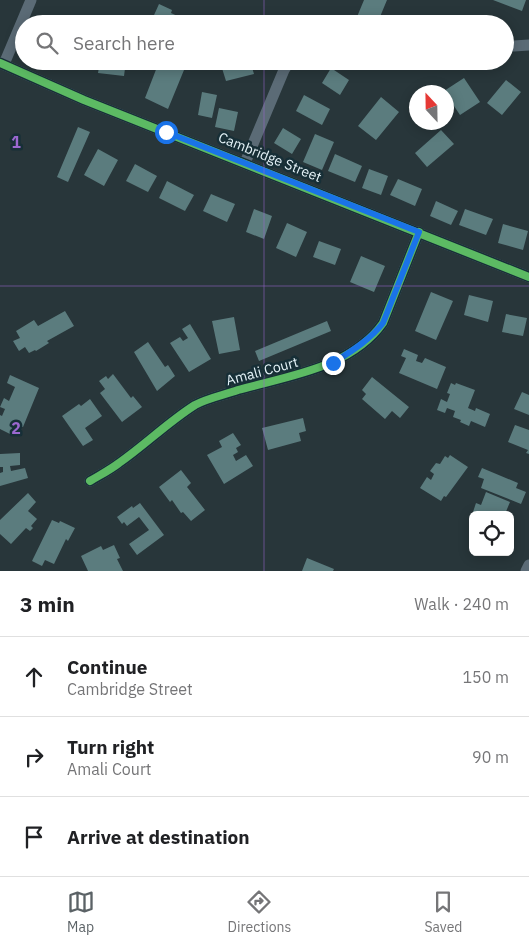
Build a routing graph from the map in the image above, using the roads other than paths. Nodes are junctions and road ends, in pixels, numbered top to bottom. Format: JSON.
{"nodes":[{"id":1,"x":31,"y":0,"type":"edge"},
{"id":2,"x":24,"y":15,"type":"edge"},
{"id":3,"x":15,"y":35,"type":"edge"},
{"id":4,"x":529,"y":45,"type":"edge"},
{"id":5,"x":514,"y":46,"type":"dead end"},
{"id":6,"x":2,"y":64,"type":"edge"},
{"id":7,"x":15,"y":70,"type":"edge"},
{"id":8,"x":16,"y":70,"type":"edge"},
{"id":9,"x":284,"y":70,"type":"edge"},
{"id":10,"x":245,"y":163,"type":"junction"},
{"id":11,"x":419,"y":232,"type":"junction"},
{"id":12,"x":529,"y":277,"type":"edge"},
{"id":13,"x":90,"y":481,"type":"dead end"},
{"id":14,"x":529,"y":564,"type":"edge"},
{"id":15,"x":526,"y":571,"type":"edge"}],
"edges":[{"from":1,"to":2,"type":"street"},
{"from":3,"to":6,"type":"street"},
{"from":4,"to":5,"type":"street"},
{"from":6,"to":7,"type":"street","name":"Cambridge Street"},
{"from":8,"to":10,"type":"street","name":"Cambridge Street"},
{"from":9,"to":10,"type":"street"},
{"from":10,"to":11,"type":"street","name":"Cambridge Street"},
{"from":11,"to":12,"type":"street","name":"Cambridge Street"},
{"from":11,"to":13,"type":"street","name":"Amali Court"},
{"from":14,"to":15,"type":"street"}]}
